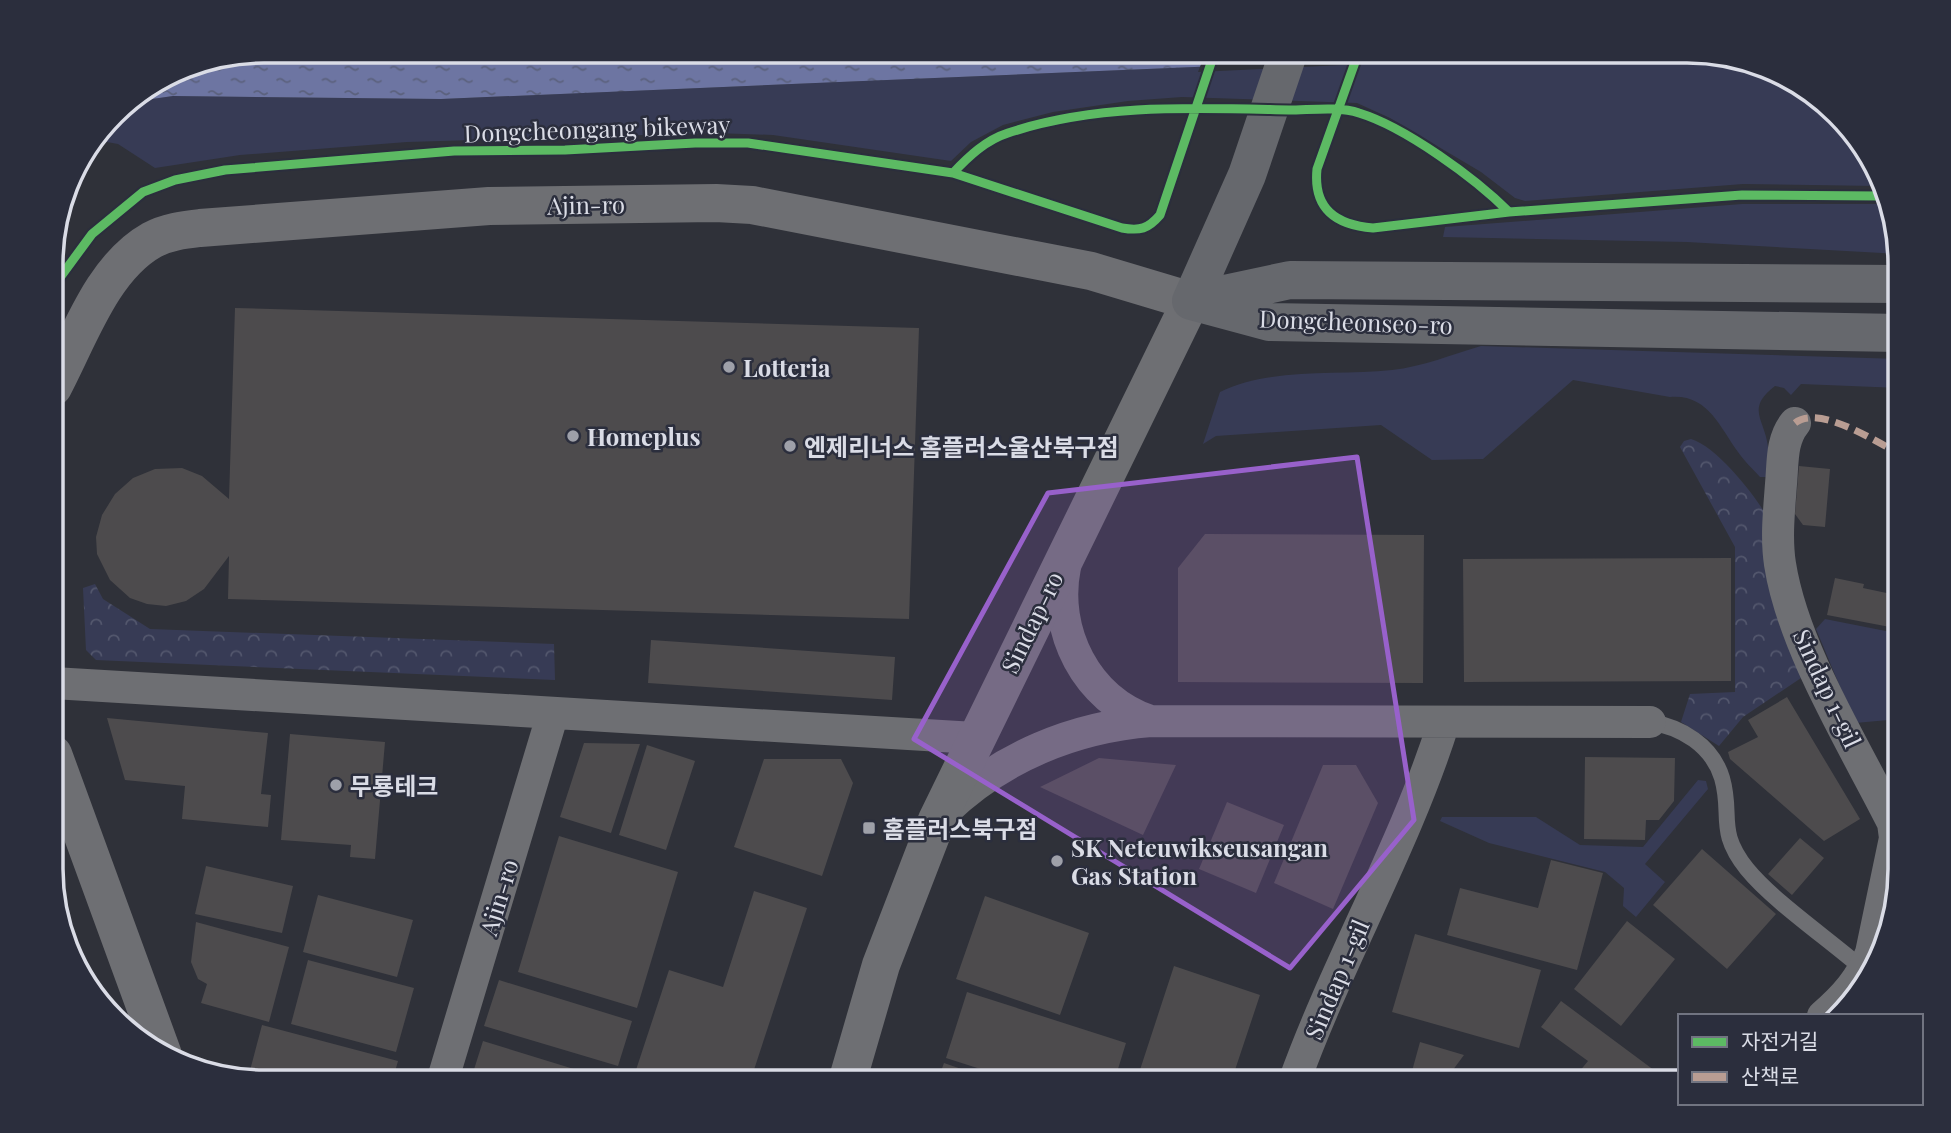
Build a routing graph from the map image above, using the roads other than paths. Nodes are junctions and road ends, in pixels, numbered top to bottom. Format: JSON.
{"nodes":[{"id":1,"x":1285,"y":63,"type":"edge"},
{"id":2,"x":1888,"y":284,"type":"edge"},
{"id":3,"x":1191,"y":301,"type":"junction"},
{"id":4,"x":1888,"y":333,"type":"edge"},
{"id":5,"x":63,"y":368,"type":"edge"},
{"id":6,"x":1795,"y":423,"type":"dead end"},
{"id":7,"x":1070,"y":544,"type":"junction"},
{"id":8,"x":63,"y":684,"type":"edge"},
{"id":9,"x":554,"y":713,"type":"junction"},
{"id":10,"x":1151,"y":721,"type":"junction"},
{"id":11,"x":1444,"y":722,"type":"junction"},
{"id":12,"x":1650,"y":722,"type":"joint"},
{"id":13,"x":975,"y":737,"type":"junction"},
{"id":14,"x":63,"y":784,"type":"edge"},
{"id":15,"x":1888,"y":811,"type":"edge"},
{"id":16,"x":937,"y":820,"type":"junction"},
{"id":17,"x":1888,"y":872,"type":"edge"},
{"id":18,"x":1873,"y":943,"type":"edge"},
{"id":19,"x":1855,"y":977,"type":"edge"},
{"id":20,"x":157,"y":1038,"type":"edge"},
{"id":21,"x":446,"y":1070,"type":"edge"},
{"id":22,"x":850,"y":1070,"type":"edge"},
{"id":23,"x":1298,"y":1070,"type":"edge"}],
"edges":[{"from":1,"to":3,"type":"main road","name":"Sindap-ro"},
{"from":2,"to":3,"type":"main road","name":"Dongcheonseo-ro"},
{"from":3,"to":4,"type":"main road","name":"Dongcheonseo-ro"},
{"from":3,"to":5,"type":"street","name":"Ajin-ro"},
{"from":3,"to":7,"type":"street","name":"Sindap-ro"},
{"from":6,"to":15,"type":"street","name":"Sindap 1-gil"},
{"from":7,"to":10,"type":"street"},
{"from":7,"to":13,"type":"street","name":"Sindap-ro"},
{"from":8,"to":9,"type":"street"},
{"from":9,"to":13,"type":"street"},
{"from":9,"to":21,"type":"street","name":"Ajin-ro"},
{"from":10,"to":11,"type":"street"},
{"from":10,"to":16,"type":"street"},
{"from":11,"to":12,"type":"street"},
{"from":11,"to":23,"type":"street","name":"Sindap 1-gil"},
{"from":12,"to":19,"type":"lane"},
{"from":13,"to":16,"type":"street","name":"Sindap-ro"},
{"from":14,"to":20,"type":"street"},
{"from":16,"to":22,"type":"street","name":"Sindap-ro"},
{"from":17,"to":18,"type":"street","name":"Sindap 1-gil"}]}
